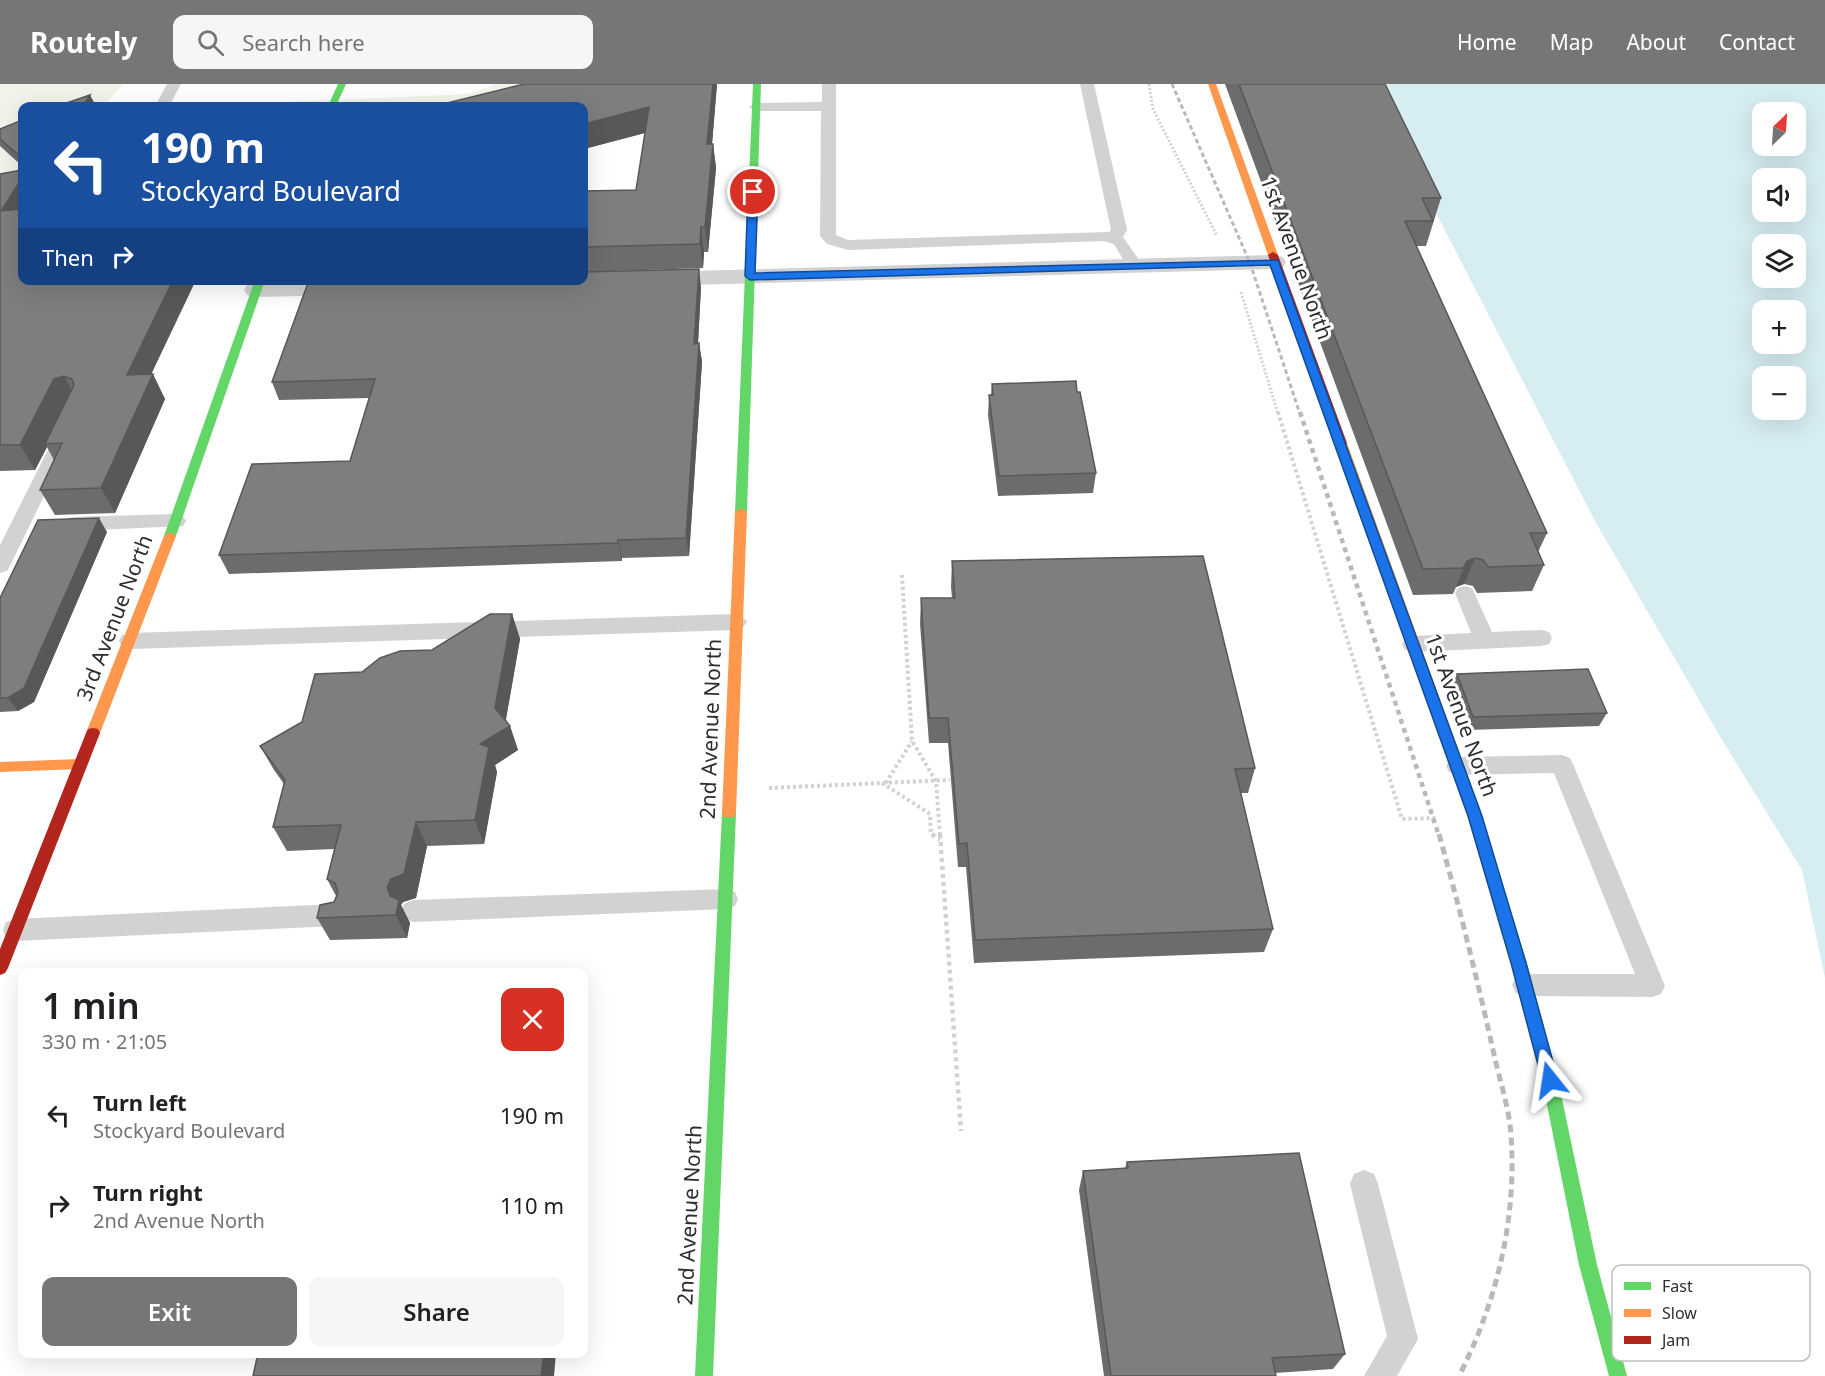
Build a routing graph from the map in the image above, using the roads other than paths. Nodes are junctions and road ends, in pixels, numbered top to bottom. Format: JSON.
{"nodes":[{"id":1,"x":174,"y":84,"type":"edge"},
{"id":2,"x":342,"y":84,"type":"edge"},
{"id":3,"x":757,"y":84,"type":"edge"},
{"id":4,"x":828,"y":84,"type":"edge"},
{"id":5,"x":1087,"y":84,"type":"edge"},
{"id":6,"x":1212,"y":84,"type":"edge"},
{"id":7,"x":164,"y":102,"type":"edge"},
{"id":8,"x":334,"y":102,"type":"edge"},
{"id":9,"x":829,"y":105,"type":"junction"},
{"id":10,"x":756,"y":107,"type":"junction"},
{"id":11,"x":1114,"y":239,"type":"junction"},
{"id":12,"x":1274,"y":262,"type":"junction"},
{"id":13,"x":1136,"y":267,"type":"junction"},
{"id":14,"x":750,"y":276,"type":"junction"},
{"id":15,"x":628,"y":280,"type":"edge"},
{"id":16,"x":258,"y":285,"type":"edge"},
{"id":17,"x":370,"y":287,"type":"edge"},
{"id":18,"x":76,"y":409,"type":"edge"},
{"id":19,"x":176,"y":521,"type":"junction"},
{"id":20,"x":19,"y":525,"type":"junction"},
{"id":21,"x":0,"y":566,"type":"edge"},
{"id":22,"x":1465,"y":593,"type":"edge"},
{"id":23,"x":736,"y":622,"type":"junction"},
{"id":24,"x":1541,"y":638,"type":"dead end"},
{"id":25,"x":129,"y":640,"type":"junction"},
{"id":26,"x":1485,"y":641,"type":"junction"},
{"id":27,"x":1413,"y":644,"type":"junction"},
{"id":28,"x":80,"y":764,"type":"junction"},
{"id":29,"x":1457,"y":766,"type":"junction"},
{"id":30,"x":0,"y":767,"type":"edge"},
{"id":31,"x":726,"y":899,"type":"junction"},
{"id":32,"x":413,"y":911,"type":"dead end"},
{"id":33,"x":337,"y":915,"type":"edge"},
{"id":34,"x":15,"y":930,"type":"junction"},
{"id":35,"x":0,"y":968,"type":"edge"},
{"id":36,"x":1525,"y":985,"type":"junction"},
{"id":37,"x":1364,"y":1184,"type":"dead end"},
{"id":38,"x":1612,"y":1354,"type":"edge"},
{"id":39,"x":1614,"y":1361,"type":"edge"},
{"id":40,"x":704,"y":1376,"type":"edge"},
{"id":41,"x":1379,"y":1376,"type":"edge"},
{"id":42,"x":1618,"y":1376,"type":"edge"}],
"edges":[{"from":1,"to":7,"type":"lane"},
{"from":2,"to":8,"type":"street"},
{"from":3,"to":10,"type":"street","name":"2nd Avenue North"},
{"from":4,"to":9,"type":"lane"},
{"from":5,"to":11,"type":"lane"},
{"from":6,"to":12,"type":"street","name":"1st Avenue North"},
{"from":9,"to":10,"type":"lane"},
{"from":9,"to":11,"type":"lane"},
{"from":10,"to":14,"type":"street","name":"2nd Avenue North"},
{"from":11,"to":13,"type":"lane"},
{"from":12,"to":13,"type":"street"},
{"from":12,"to":27,"type":"street","name":"1st Avenue North"},
{"from":13,"to":14,"type":"street"},
{"from":14,"to":15,"type":"street"},
{"from":14,"to":23,"type":"street","name":"2nd Avenue North"},
{"from":16,"to":17,"type":"street"},
{"from":16,"to":19,"type":"street","name":"3rd Avenue North"},
{"from":18,"to":20,"type":"lane"},
{"from":19,"to":20,"type":"lane"},
{"from":19,"to":25,"type":"street","name":"3rd Avenue North"},
{"from":20,"to":21,"type":"lane"},
{"from":22,"to":26,"type":"lane"},
{"from":23,"to":25,"type":"lane"},
{"from":23,"to":31,"type":"street","name":"2nd Avenue North"},
{"from":24,"to":26,"type":"lane"},
{"from":25,"to":28,"type":"street","name":"3rd Avenue North"},
{"from":26,"to":27,"type":"lane"},
{"from":27,"to":29,"type":"street","name":"1st Avenue North"},
{"from":28,"to":30,"type":"street"},
{"from":28,"to":34,"type":"street","name":"3rd Avenue North"},
{"from":29,"to":36,"type":"street","name":"1st Avenue North"},
{"from":29,"to":36,"type":"lane"},
{"from":31,"to":32,"type":"lane"},
{"from":31,"to":40,"type":"street","name":"2nd Avenue North"},
{"from":33,"to":34,"type":"lane"},
{"from":34,"to":35,"type":"street","name":"3rd Avenue North"},
{"from":36,"to":38,"type":"street","name":"1st Avenue North"},
{"from":37,"to":41,"type":"lane"},
{"from":39,"to":42,"type":"street","name":"1st Avenue North"}]}
